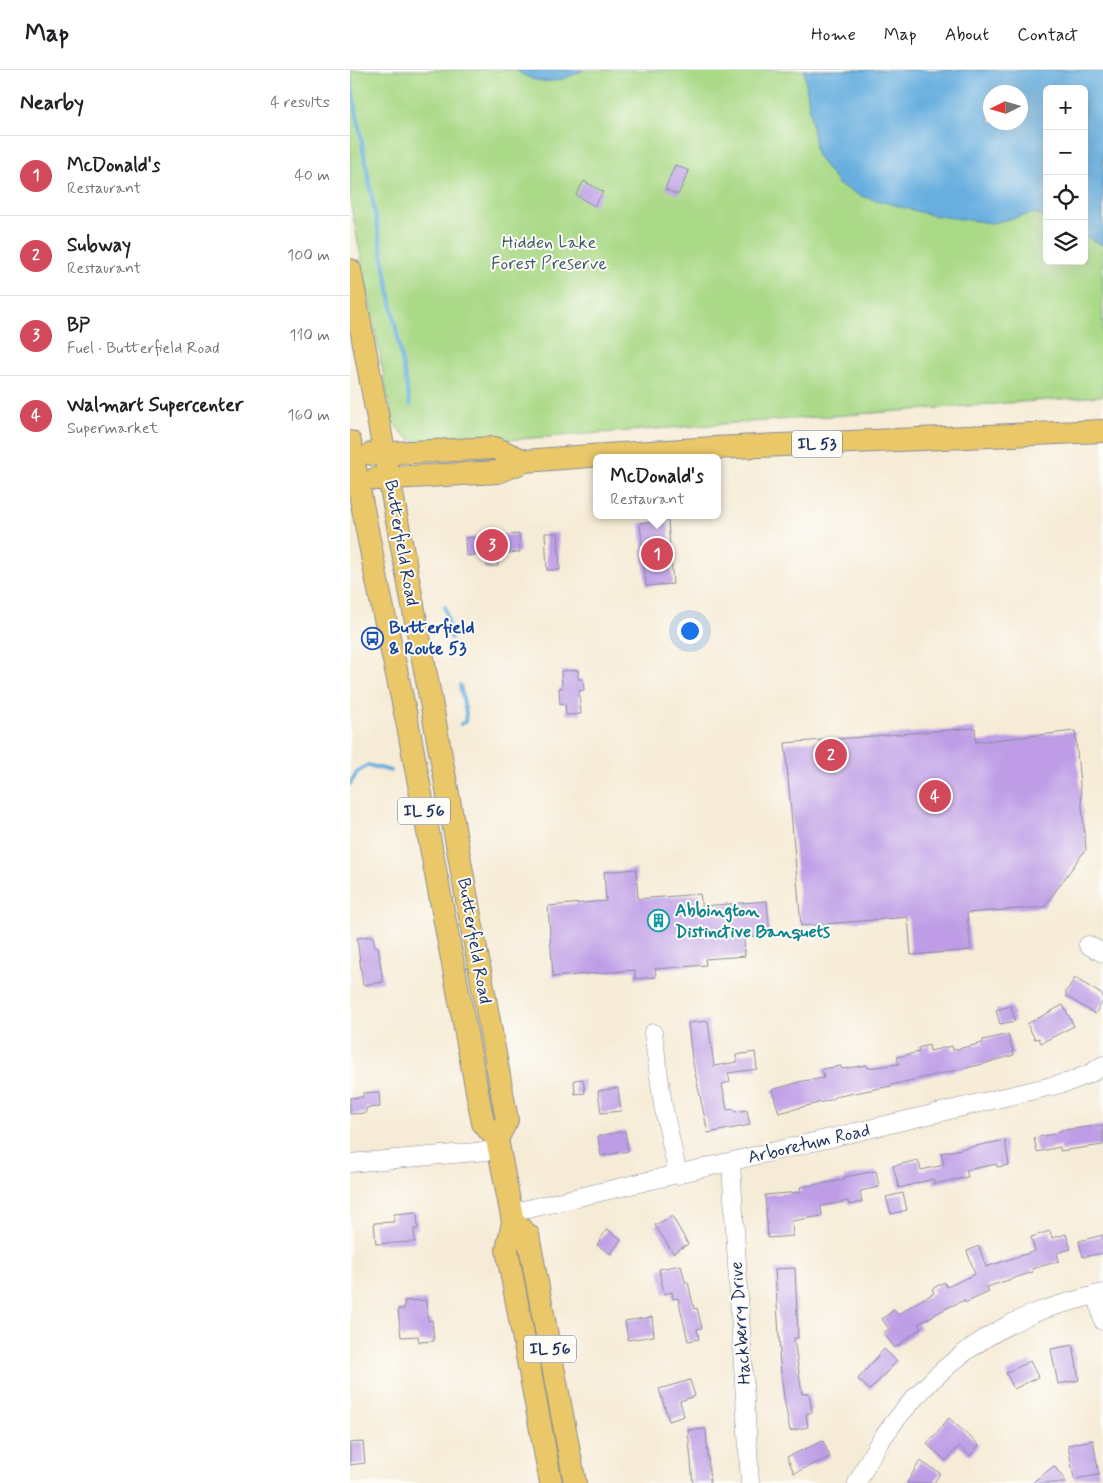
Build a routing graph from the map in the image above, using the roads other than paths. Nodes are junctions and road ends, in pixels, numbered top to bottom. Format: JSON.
{"nodes":[{"id":1,"x":350,"y":270,"type":"edge"},
{"id":2,"x":1103,"y":431,"type":"edge"},
{"id":3,"x":351,"y":450,"type":"edge"},
{"id":4,"x":385,"y":453,"type":"junction"},
{"id":5,"x":627,"y":454,"type":"edge"},
{"id":6,"x":593,"y":456,"type":"edge"},
{"id":7,"x":525,"y":461,"type":"junction"},
{"id":8,"x":389,"y":478,"type":"junction"},
{"id":9,"x":354,"y":479,"type":"edge"},
{"id":10,"x":653,"y":1033,"type":"dead end"},
{"id":11,"x":1103,"y":1065,"type":"edge"},
{"id":12,"x":498,"y":1145,"type":"junction"},
{"id":13,"x":350,"y":1162,"type":"edge"},
{"id":14,"x":730,"y":1162,"type":"junction"},
{"id":15,"x":678,"y":1175,"type":"junction"},
{"id":16,"x":512,"y":1217,"type":"junction"},
{"id":17,"x":1100,"y":1294,"type":"edge"},
{"id":18,"x":1103,"y":1321,"type":"edge"},
{"id":19,"x":551,"y":1483,"type":"edge"},
{"id":20,"x":575,"y":1483,"type":"edge"},
{"id":21,"x":750,"y":1483,"type":"edge"},
{"id":22,"x":857,"y":1483,"type":"edge"}],
"edges":[{"from":1,"to":4,"type":"main road","name":"Butterfield Road","number":"IL 56"},
{"from":2,"to":5,"type":"main road","number":"IL 53"},
{"from":3,"to":4,"type":"main road","number":"IL 53"},
{"from":3,"to":9,"type":"main road","name":"Butterfield Road","number":"IL 56"},
{"from":4,"to":7,"type":"main road","number":"IL 53"},
{"from":4,"to":8,"type":"main road","name":"Butterfield Road","number":"IL 56"},
{"from":6,"to":7,"type":"main road","number":"IL 53"},
{"from":7,"to":8,"type":"main road","number":"IL 53"},
{"from":8,"to":9,"type":"main road","number":"IL 53"},
{"from":8,"to":12,"type":"main road","name":"Butterfield Road","number":"IL 56"},
{"from":9,"to":12,"type":"main road","name":"Butterfield Road","number":"IL 56"},
{"from":10,"to":15,"type":"street"},
{"from":11,"to":14,"type":"street","name":"Arboretum Road"},
{"from":12,"to":13,"type":"street"},
{"from":12,"to":16,"type":"main road","name":"Butterfield Road","number":"IL 56"},
{"from":14,"to":15,"type":"street","name":"Arboretum Road"},
{"from":14,"to":21,"type":"street","name":"Hackberry Drive"},
{"from":15,"to":16,"type":"street","name":"Arboretum Road"},
{"from":16,"to":19,"type":"main road","name":"Butterfield Road","number":"IL 56"},
{"from":16,"to":20,"type":"main road","number":"IL 56"},
{"from":17,"to":18,"type":"street"},
{"from":17,"to":22,"type":"street"}]}
